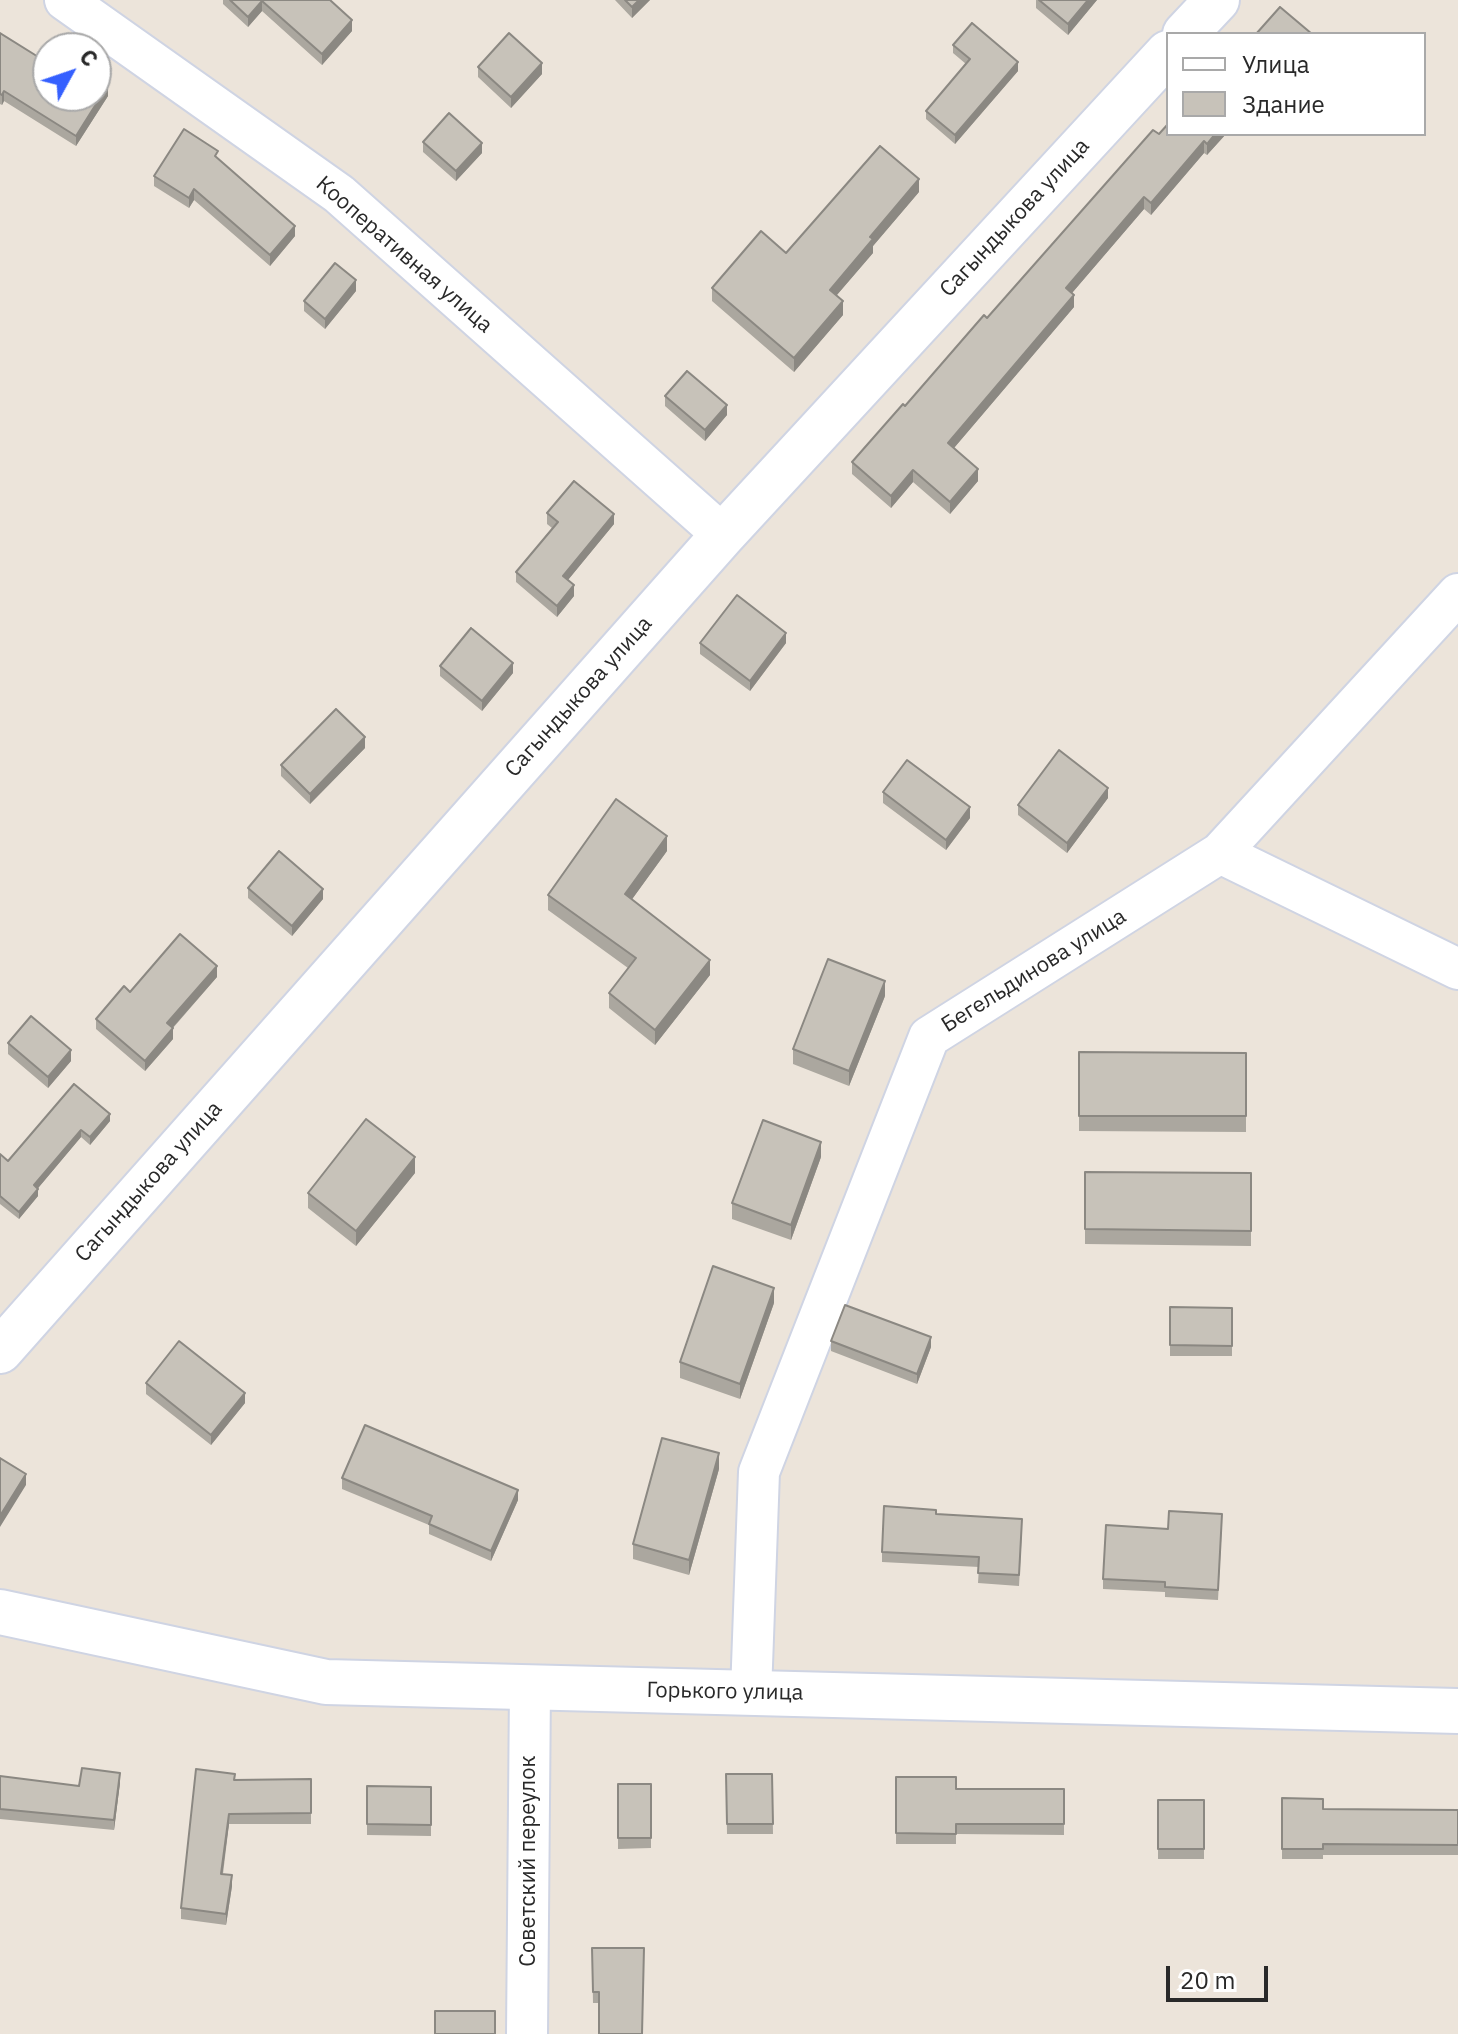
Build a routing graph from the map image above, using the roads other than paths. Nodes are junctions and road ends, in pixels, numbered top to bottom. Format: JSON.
{"nodes":[{"id":1,"x":65,"y":0,"type":"edge"},
{"id":2,"x":1217,"y":0,"type":"edge"},
{"id":3,"x":1187,"y":32,"type":"edge"},
{"id":4,"x":1166,"y":55,"type":"edge"},
{"id":5,"x":723,"y":535,"type":"junction"},
{"id":6,"x":1458,"y":594,"type":"edge"},
{"id":7,"x":1220,"y":853,"type":"junction"},
{"id":8,"x":1458,"y":969,"type":"edge"},
{"id":9,"x":0,"y":1351,"type":"edge"},
{"id":10,"x":0,"y":1612,"type":"edge"},
{"id":11,"x":530,"y":1687,"type":"junction"},
{"id":12,"x":751,"y":1693,"type":"junction"},
{"id":13,"x":1458,"y":1711,"type":"edge"},
{"id":14,"x":527,"y":2034,"type":"edge"}],
"edges":[{"from":1,"to":5,"type":"street","name":"Кооперативная улица"},
{"from":2,"to":3,"type":"street"},
{"from":4,"to":5,"type":"street","name":"Сагындыкова улица"},
{"from":5,"to":9,"type":"street","name":"Сагындыкова улица"},
{"from":6,"to":7,"type":"street","name":"Бегельдинова улица"},
{"from":7,"to":8,"type":"street"},
{"from":7,"to":12,"type":"street","name":"Бегельдинова улица"},
{"from":10,"to":11,"type":"street","name":"Горького улица"},
{"from":11,"to":12,"type":"street","name":"Горького улица"},
{"from":11,"to":14,"type":"street","name":"Советский переулок"},
{"from":12,"to":13,"type":"street","name":"Горького улица"}]}
